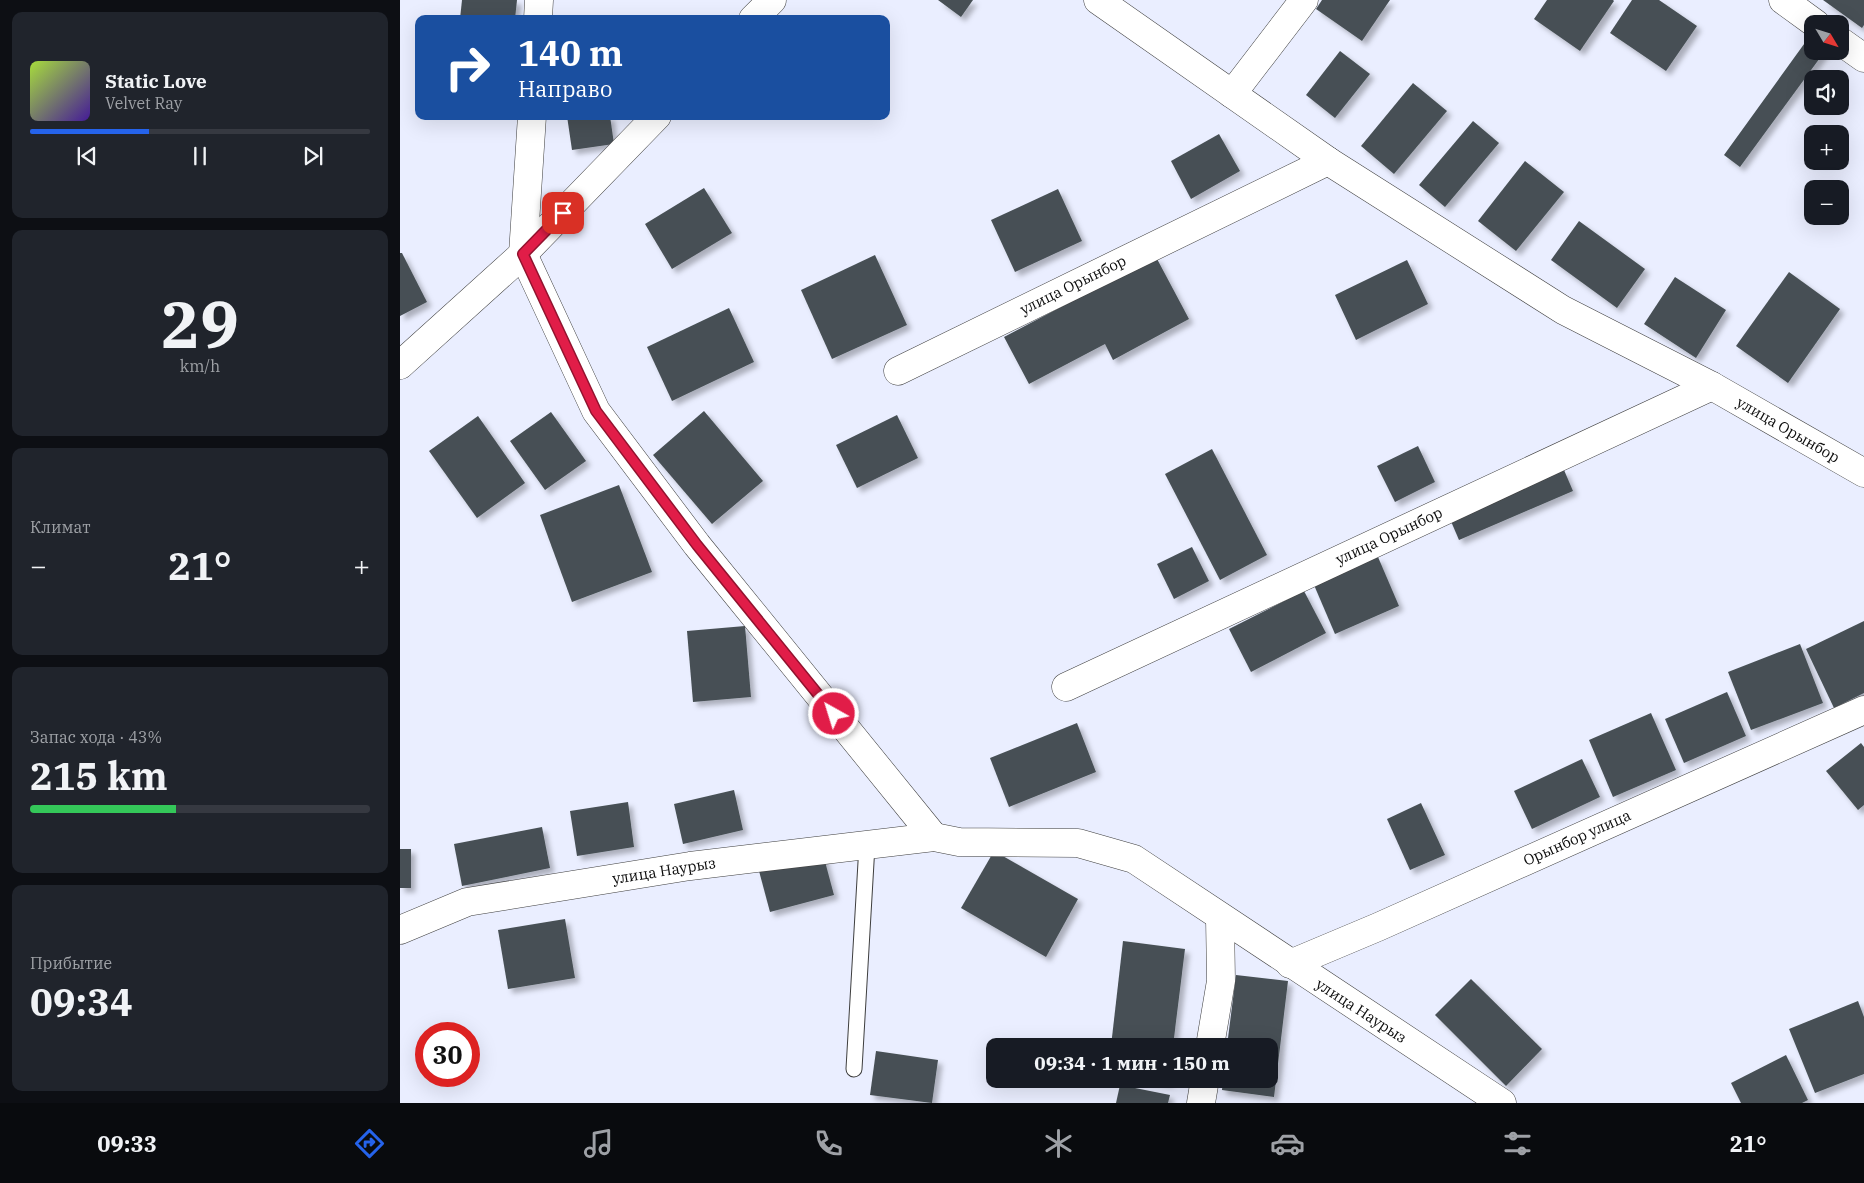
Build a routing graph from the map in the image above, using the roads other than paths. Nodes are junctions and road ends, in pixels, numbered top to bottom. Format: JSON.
{"nodes":[{"id":1,"x":539,"y":0,"type":"edge"},
{"id":2,"x":772,"y":0,"type":"edge"},
{"id":3,"x":1098,"y":0,"type":"edge"},
{"id":4,"x":1304,"y":0,"type":"edge"},
{"id":5,"x":1783,"y":0,"type":"edge"},
{"id":6,"x":538,"y":15,"type":"edge"},
{"id":7,"x":757,"y":15,"type":"edge"},
{"id":8,"x":1804,"y":15,"type":"edge"},
{"id":9,"x":1849,"y":47,"type":"edge"},
{"id":10,"x":1864,"y":58,"type":"edge"},
{"id":11,"x":1232,"y":94,"type":"junction"},
{"id":12,"x":532,"y":120,"type":"edge"},
{"id":13,"x":653,"y":120,"type":"edge"},
{"id":14,"x":1328,"y":161,"type":"junction"},
{"id":15,"x":523,"y":254,"type":"junction"},
{"id":16,"x":400,"y":365,"type":"edge"},
{"id":17,"x":898,"y":370,"type":"dead end"},
{"id":18,"x":1712,"y":386,"type":"junction"},
{"id":19,"x":1864,"y":473,"type":"edge"},
{"id":20,"x":1066,"y":687,"type":"dead end"},
{"id":21,"x":1864,"y":710,"type":"edge"},
{"id":22,"x":934,"y":837,"type":"junction"},
{"id":23,"x":866,"y":845,"type":"junction"},
{"id":24,"x":1220,"y":918,"type":"junction"},
{"id":25,"x":400,"y":930,"type":"edge"},
{"id":26,"x":1290,"y":964,"type":"junction"},
{"id":27,"x":1211,"y":1038,"type":"edge"},
{"id":28,"x":854,"y":1069,"type":"dead end"},
{"id":29,"x":1204,"y":1088,"type":"edge"},
{"id":30,"x":1201,"y":1103,"type":"edge"},
{"id":31,"x":1502,"y":1103,"type":"edge"}],
"edges":[{"from":1,"to":6,"type":"street"},
{"from":2,"to":7,"type":"street"},
{"from":3,"to":11,"type":"street","name":"улица Орынбор"},
{"from":4,"to":11,"type":"street"},
{"from":5,"to":8,"type":"street"},
{"from":9,"to":10,"type":"street"},
{"from":11,"to":14,"type":"street","name":"улица Орынбор"},
{"from":12,"to":15,"type":"street"},
{"from":13,"to":15,"type":"street"},
{"from":14,"to":17,"type":"street","name":"улица Орынбор"},
{"from":14,"to":18,"type":"street","name":"улица Орынбор"},
{"from":15,"to":16,"type":"street"},
{"from":15,"to":22,"type":"street"},
{"from":18,"to":19,"type":"street","name":"улица Орынбор"},
{"from":18,"to":20,"type":"street","name":"улица Орынбор"},
{"from":21,"to":26,"type":"street","name":"Орынбор улица"},
{"from":22,"to":23,"type":"street","name":"улица Наурыз"},
{"from":22,"to":24,"type":"street","name":"улица Наурыз"},
{"from":23,"to":25,"type":"street","name":"улица Наурыз"},
{"from":23,"to":28,"type":"lane"},
{"from":24,"to":26,"type":"street","name":"улица Наурыз"},
{"from":24,"to":27,"type":"street"},
{"from":26,"to":31,"type":"street","name":"улица Наурыз"},
{"from":29,"to":30,"type":"street"}]}
